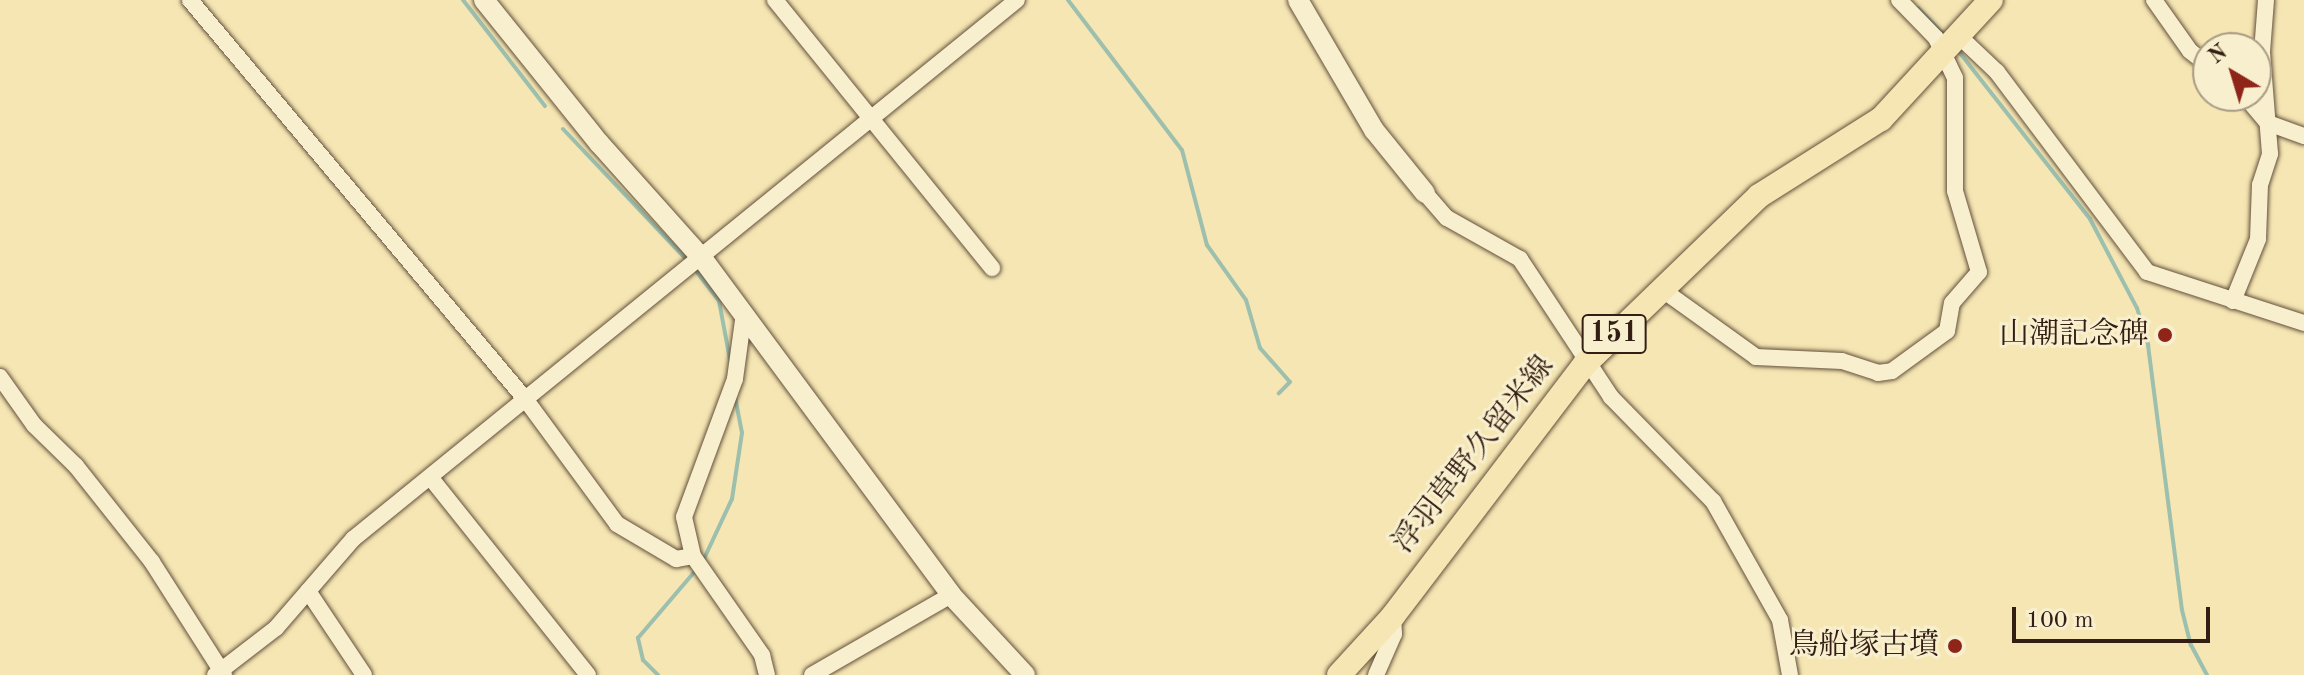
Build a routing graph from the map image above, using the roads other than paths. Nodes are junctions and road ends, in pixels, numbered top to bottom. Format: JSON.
{"nodes":[{"id":1,"x":190,"y":0,"type":"edge"},
{"id":2,"x":484,"y":0,"type":"edge"},
{"id":3,"x":775,"y":0,"type":"edge"},
{"id":4,"x":1017,"y":0,"type":"edge"},
{"id":5,"x":1298,"y":0,"type":"edge"},
{"id":6,"x":1899,"y":0,"type":"edge"},
{"id":7,"x":1991,"y":0,"type":"edge"},
{"id":8,"x":2154,"y":0,"type":"edge"},
{"id":9,"x":2266,"y":0,"type":"edge"},
{"id":10,"x":1954,"y":42,"type":"junction"},
{"id":11,"x":2192,"y":53,"type":"edge"},
{"id":12,"x":2259,"y":112,"type":"edge"},
{"id":13,"x":869,"y":123,"type":"junction"},
{"id":14,"x":2268,"y":123,"type":"junction"},
{"id":15,"x":2304,"y":136,"type":"edge"},
{"id":16,"x":1425,"y":193,"type":"joint"},
{"id":17,"x":695,"y":264,"type":"junction"},
{"id":18,"x":992,"y":268,"type":"dead end"},
{"id":19,"x":1660,"y":288,"type":"junction"},
{"id":20,"x":2233,"y":301,"type":"junction"},
{"id":21,"x":744,"y":313,"type":"junction"},
{"id":22,"x":2304,"y":323,"type":"edge"},
{"id":23,"x":1585,"y":364,"type":"junction"},
{"id":24,"x":0,"y":377,"type":"edge"},
{"id":25,"x":526,"y":400,"type":"junction"},
{"id":26,"x":430,"y":477,"type":"junction"},
{"id":27,"x":698,"y":562,"type":"junction"},
{"id":28,"x":308,"y":591,"type":"junction"},
{"id":29,"x":951,"y":595,"type":"junction"},
{"id":30,"x":1393,"y":616,"type":"junction"},
{"id":31,"x":220,"y":674,"type":"edge"},
{"id":32,"x":364,"y":675,"type":"edge"},
{"id":33,"x":588,"y":675,"type":"edge"},
{"id":34,"x":767,"y":675,"type":"edge"},
{"id":35,"x":812,"y":675,"type":"edge"},
{"id":36,"x":1025,"y":675,"type":"edge"},
{"id":37,"x":1339,"y":675,"type":"edge"},
{"id":38,"x":1376,"y":675,"type":"edge"},
{"id":39,"x":1790,"y":675,"type":"edge"}],
"edges":[{"from":1,"to":25,"type":"street"},
{"from":2,"to":17,"type":"street"},
{"from":3,"to":13,"type":"street"},
{"from":4,"to":13,"type":"street"},
{"from":5,"to":16,"type":"street"},
{"from":6,"to":10,"type":"street"},
{"from":7,"to":10,"type":"main road","name":"浮羽草野久留米線","number":"151"},
{"from":8,"to":11,"type":"street"},
{"from":9,"to":14,"type":"street"},
{"from":10,"to":19,"type":"main road","name":"浮羽草野久留米線","number":"151"},
{"from":10,"to":19,"type":"street"},
{"from":10,"to":20,"type":"street"},
{"from":12,"to":14,"type":"street"},
{"from":13,"to":17,"type":"street"},
{"from":13,"to":18,"type":"street"},
{"from":14,"to":15,"type":"street"},
{"from":14,"to":20,"type":"street"},
{"from":16,"to":23,"type":"street"},
{"from":17,"to":21,"type":"street"},
{"from":17,"to":25,"type":"street"},
{"from":19,"to":23,"type":"main road","name":"浮羽草野久留米線","number":"151"},
{"from":20,"to":22,"type":"street"},
{"from":21,"to":27,"type":"street"},
{"from":21,"to":29,"type":"street"},
{"from":23,"to":30,"type":"main road","name":"浮羽草野久留米線","number":"151"},
{"from":23,"to":39,"type":"street"},
{"from":24,"to":31,"type":"street"},
{"from":25,"to":26,"type":"street"},
{"from":25,"to":27,"type":"street"},
{"from":26,"to":28,"type":"street"},
{"from":26,"to":33,"type":"street"},
{"from":27,"to":34,"type":"street"},
{"from":28,"to":31,"type":"street"},
{"from":28,"to":32,"type":"street"},
{"from":29,"to":35,"type":"street"},
{"from":29,"to":36,"type":"street"},
{"from":30,"to":37,"type":"main road","name":"浮羽草野久留米線","number":"151"},
{"from":30,"to":38,"type":"street"}]}
